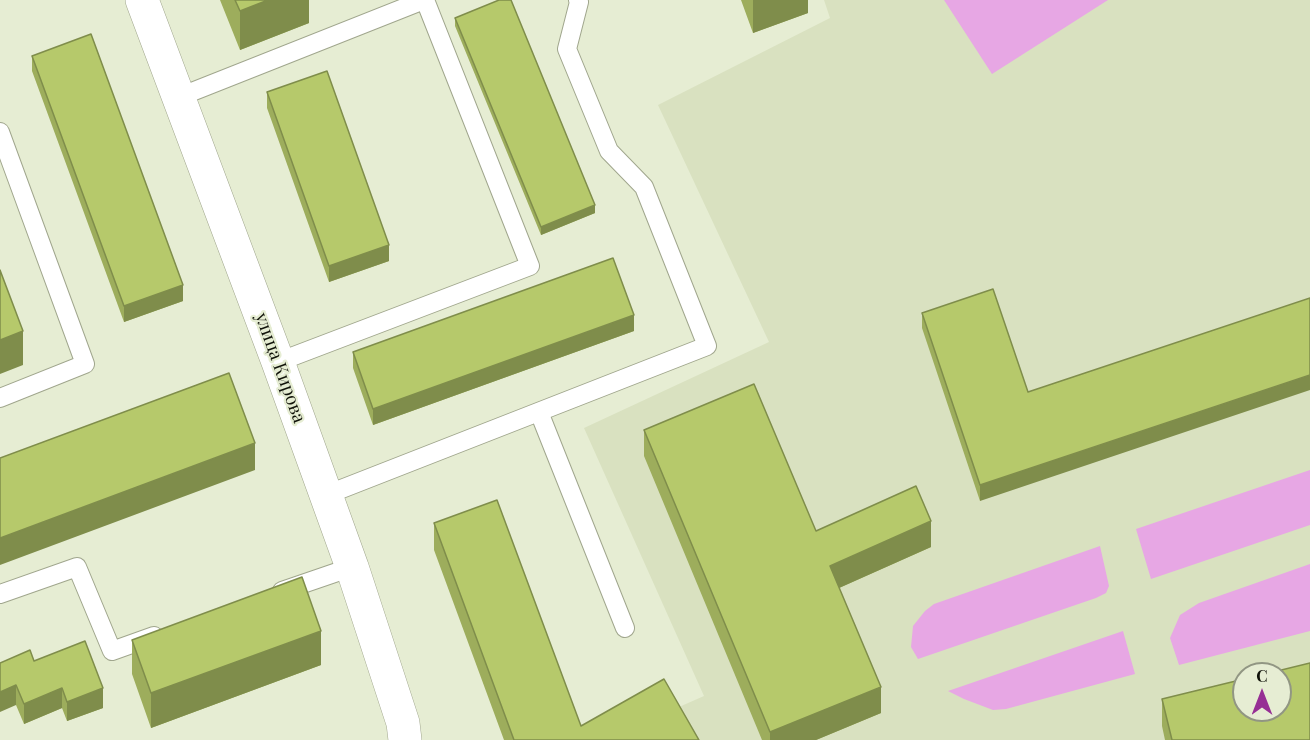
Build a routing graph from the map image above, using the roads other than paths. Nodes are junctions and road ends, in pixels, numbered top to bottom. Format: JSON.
{"nodes":[{"id":1,"x":142,"y":0,"type":"edge"},
{"id":2,"x":424,"y":0,"type":"edge"},
{"id":3,"x":579,"y":0,"type":"edge"},
{"id":4,"x":179,"y":97,"type":"junction"},
{"id":5,"x":0,"y":132,"type":"edge"},
{"id":6,"x":278,"y":362,"type":"junction"},
{"id":7,"x":0,"y":398,"type":"edge"},
{"id":8,"x":538,"y":412,"type":"junction"},
{"id":9,"x":327,"y":495,"type":"junction"},
{"id":10,"x":352,"y":567,"type":"junction"},
{"id":11,"x":0,"y":594,"type":"edge"},
{"id":12,"x":265,"y":597,"type":"edge"},
{"id":13,"x":625,"y":628,"type":"dead end"},
{"id":14,"x":166,"y":632,"type":"edge"},
{"id":15,"x":405,"y":740,"type":"edge"}],
"edges":[{"from":1,"to":4,"type":"main road","name":"улица Кирова"},
{"from":2,"to":4,"type":"lane"},
{"from":2,"to":6,"type":"lane"},
{"from":3,"to":8,"type":"lane"},
{"from":4,"to":6,"type":"main road","name":"улица Кирова"},
{"from":5,"to":7,"type":"lane"},
{"from":6,"to":9,"type":"main road","name":"улица Кирова"},
{"from":8,"to":9,"type":"lane"},
{"from":8,"to":13,"type":"lane"},
{"from":9,"to":10,"type":"main road","name":"улица Кирова"},
{"from":10,"to":12,"type":"lane"},
{"from":10,"to":15,"type":"main road","name":"улица Кирова"},
{"from":11,"to":14,"type":"lane"}]}
